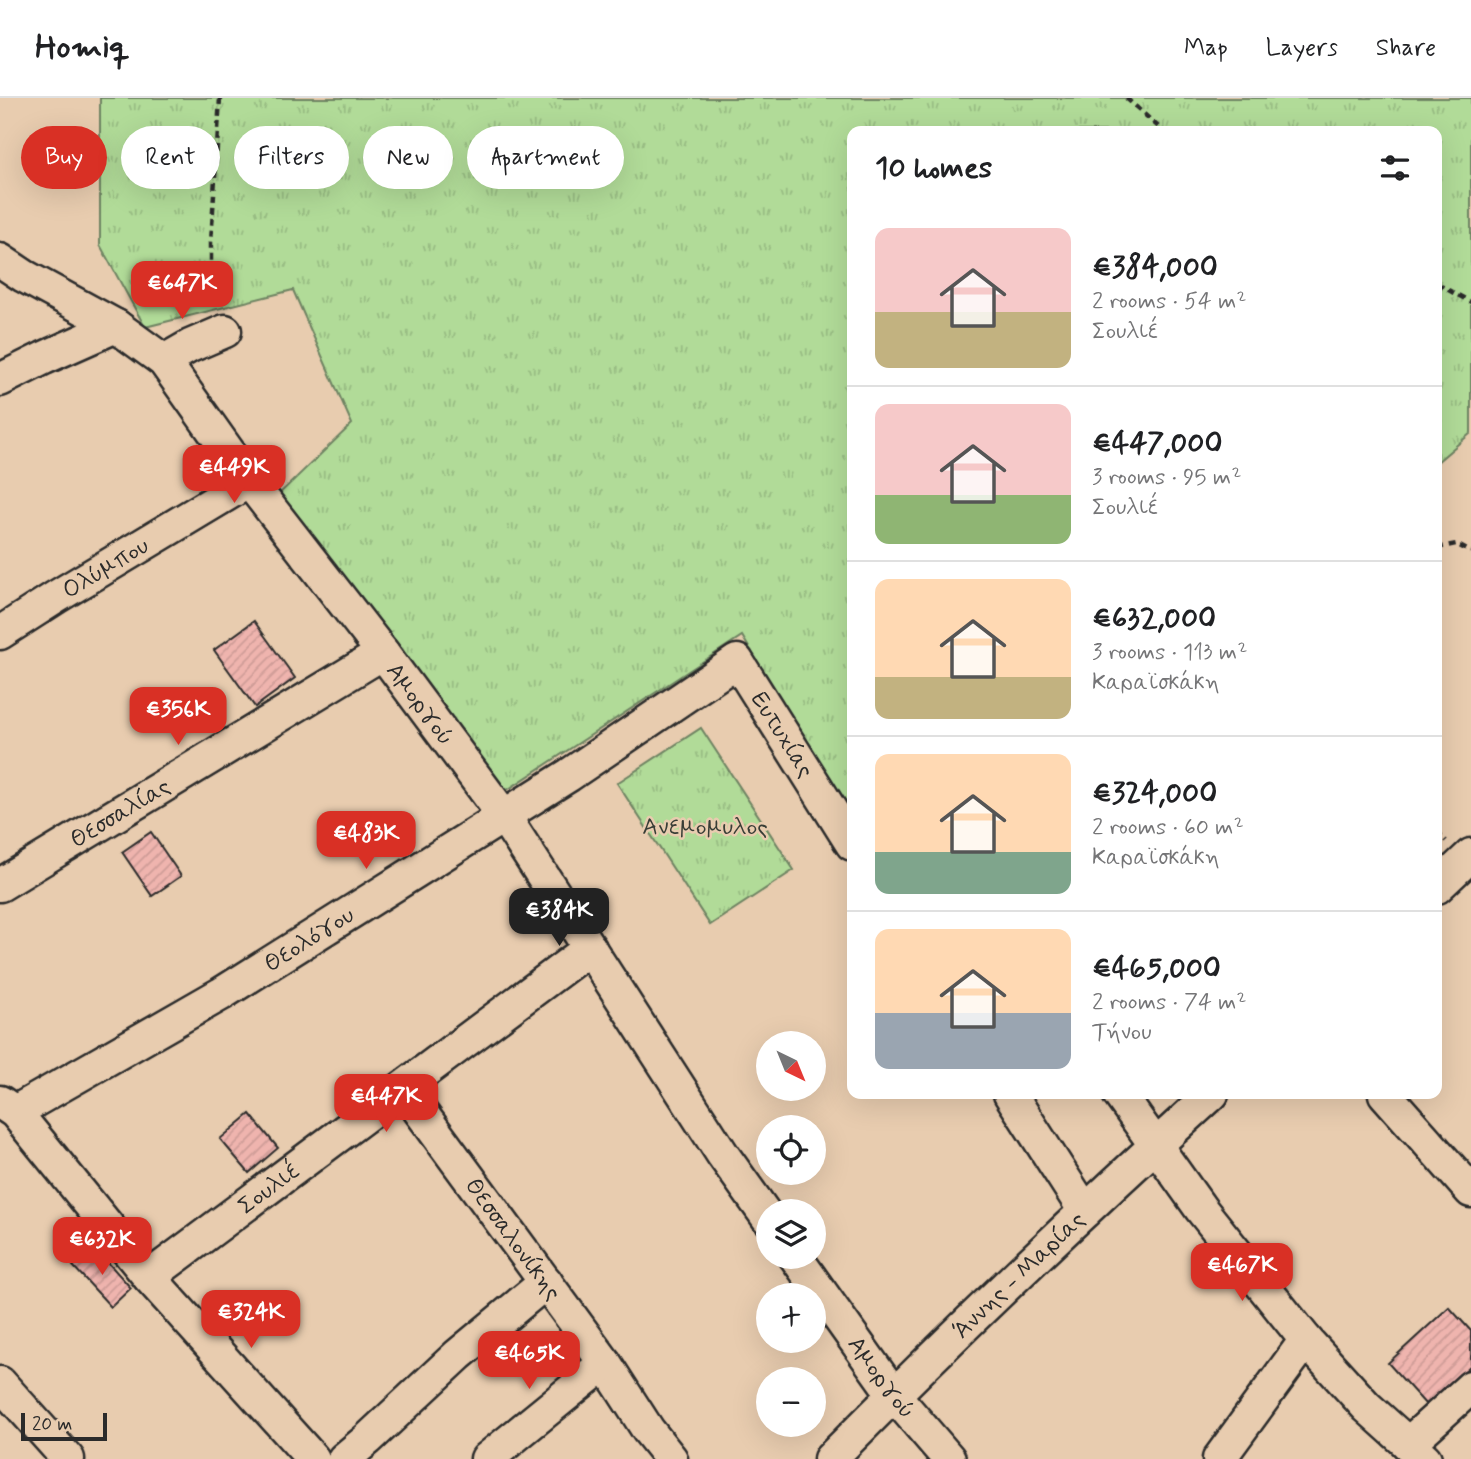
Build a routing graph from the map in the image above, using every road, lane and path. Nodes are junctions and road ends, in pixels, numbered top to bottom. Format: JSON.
{"nodes":[{"id":1,"x":220,"y":98,"type":"edge"},
{"id":2,"x":1126,"y":98,"type":"edge"},
{"id":3,"x":1157,"y":126,"type":"edge"},
{"id":4,"x":0,"y":260,"type":"edge"},
{"id":5,"x":1442,"y":287,"type":"edge"},
{"id":6,"x":1471,"y":302,"type":"edge"},
{"id":7,"x":116,"y":326,"type":"junction"},
{"id":8,"x":225,"y":331,"type":"joint"},
{"id":9,"x":164,"y":361,"type":"junction"},
{"id":10,"x":0,"y":380,"type":"edge"},
{"id":11,"x":249,"y":481,"type":"junction"},
{"id":12,"x":1442,"y":547,"type":"edge"},
{"id":13,"x":1471,"y":552,"type":"edge"},
{"id":14,"x":0,"y":633,"type":"edge"},
{"id":15,"x":383,"y":653,"type":"junction"},
{"id":16,"x":737,"y":661,"type":"joint"},
{"id":17,"x":503,"y":816,"type":"junction"},
{"id":18,"x":847,"y":836,"type":"edge"},
{"id":19,"x":1469,"y":862,"type":"edge"},
{"id":20,"x":1442,"y":883,"type":"edge"},
{"id":21,"x":0,"y":885,"type":"edge"},
{"id":22,"x":590,"y":948,"type":"junction"},
{"id":23,"x":403,"y":1088,"type":"junction"},
{"id":24,"x":1013,"y":1099,"type":"edge"},
{"id":25,"x":1122,"y":1099,"type":"edge"},
{"id":26,"x":1207,"y":1099,"type":"edge"},
{"id":27,"x":1389,"y":1099,"type":"edge"},
{"id":28,"x":7,"y":1107,"type":"edge"},
{"id":29,"x":1155,"y":1146,"type":"junction"},
{"id":30,"x":1471,"y":1191,"type":"edge"},
{"id":31,"x":756,"y":1201,"type":"edge"},
{"id":32,"x":1085,"y":1211,"type":"junction"},
{"id":33,"x":804,"y":1269,"type":"edge"},
{"id":34,"x":149,"y":1277,"type":"junction"},
{"id":35,"x":546,"y":1282,"type":"junction"},
{"id":36,"x":1306,"y":1340,"type":"junction"},
{"id":37,"x":605,"y":1363,"type":"junction"},
{"id":38,"x":0,"y":1383,"type":"edge"},
{"id":39,"x":1471,"y":1387,"type":"edge"},
{"id":40,"x":894,"y":1395,"type":"junction"},
{"id":41,"x":1417,"y":1452,"type":"edge"},
{"id":42,"x":68,"y":1459,"type":"edge"},
{"id":43,"x":313,"y":1459,"type":"edge"},
{"id":44,"x":344,"y":1459,"type":"edge"},
{"id":45,"x":487,"y":1459,"type":"edge"},
{"id":46,"x":671,"y":1459,"type":"edge"},
{"id":47,"x":830,"y":1459,"type":"edge"},
{"id":48,"x":949,"y":1459,"type":"edge"},
{"id":49,"x":1219,"y":1459,"type":"edge"}],
"edges":[{"from":1,"to":8,"type":"path"},
{"from":2,"to":3,"type":"path"},
{"from":4,"to":7,"type":"street","name":"Αμοργού"},
{"from":5,"to":6,"type":"path"},
{"from":7,"to":9,"type":"street","name":"Αμοργού"},
{"from":7,"to":10,"type":"street"},
{"from":8,"to":9,"type":"street"},
{"from":9,"to":11,"type":"street","name":"Αμοργού"},
{"from":11,"to":14,"type":"street","name":"Ολύμπου"},
{"from":11,"to":15,"type":"street","name":"Αμοργού"},
{"from":12,"to":13,"type":"path"},
{"from":15,"to":17,"type":"street","name":"Αμοργού"},
{"from":15,"to":21,"type":"street","name":"Θεσσαλίας"},
{"from":16,"to":17,"type":"street","name":"Θεολόγου"},
{"from":16,"to":18,"type":"street","name":"Ευτυχίας"},
{"from":17,"to":22,"type":"street","name":"Αμοργού"},
{"from":17,"to":28,"type":"street","name":"Θεολόγου"},
{"from":19,"to":20,"type":"street"},
{"from":22,"to":23,"type":"street","name":"Σουλιέ"},
{"from":22,"to":31,"type":"street","name":"Αμοργού"},
{"from":23,"to":34,"type":"street","name":"Σουλιέ"},
{"from":23,"to":35,"type":"street","name":"Θεσσαλονίκης"},
{"from":24,"to":32,"type":"street"},
{"from":25,"to":29,"type":"street"},
{"from":26,"to":29,"type":"street","name":"Άννης - Μαρίας"},
{"from":27,"to":30,"type":"street"},
{"from":28,"to":34,"type":"street"},
{"from":29,"to":32,"type":"street","name":"Άννης - Μαρίας"},
{"from":29,"to":36,"type":"street"},
{"from":32,"to":40,"type":"street","name":"Άννης - Μαρίας"},
{"from":33,"to":40,"type":"street","name":"Αμοργού"},
{"from":34,"to":43,"type":"street"},
{"from":35,"to":37,"type":"street","name":"Θεσσαλονίκης"},
{"from":35,"to":44,"type":"street"},
{"from":36,"to":41,"type":"street"},
{"from":36,"to":49,"type":"street"},
{"from":37,"to":45,"type":"street"},
{"from":37,"to":46,"type":"street","name":"Θεσσαλονίκης"},
{"from":38,"to":42,"type":"street"},
{"from":39,"to":41,"type":"street"},
{"from":40,"to":47,"type":"street","name":"Άννης - Μαρίας"},
{"from":40,"to":48,"type":"street","name":"Αμοργού"}]}
